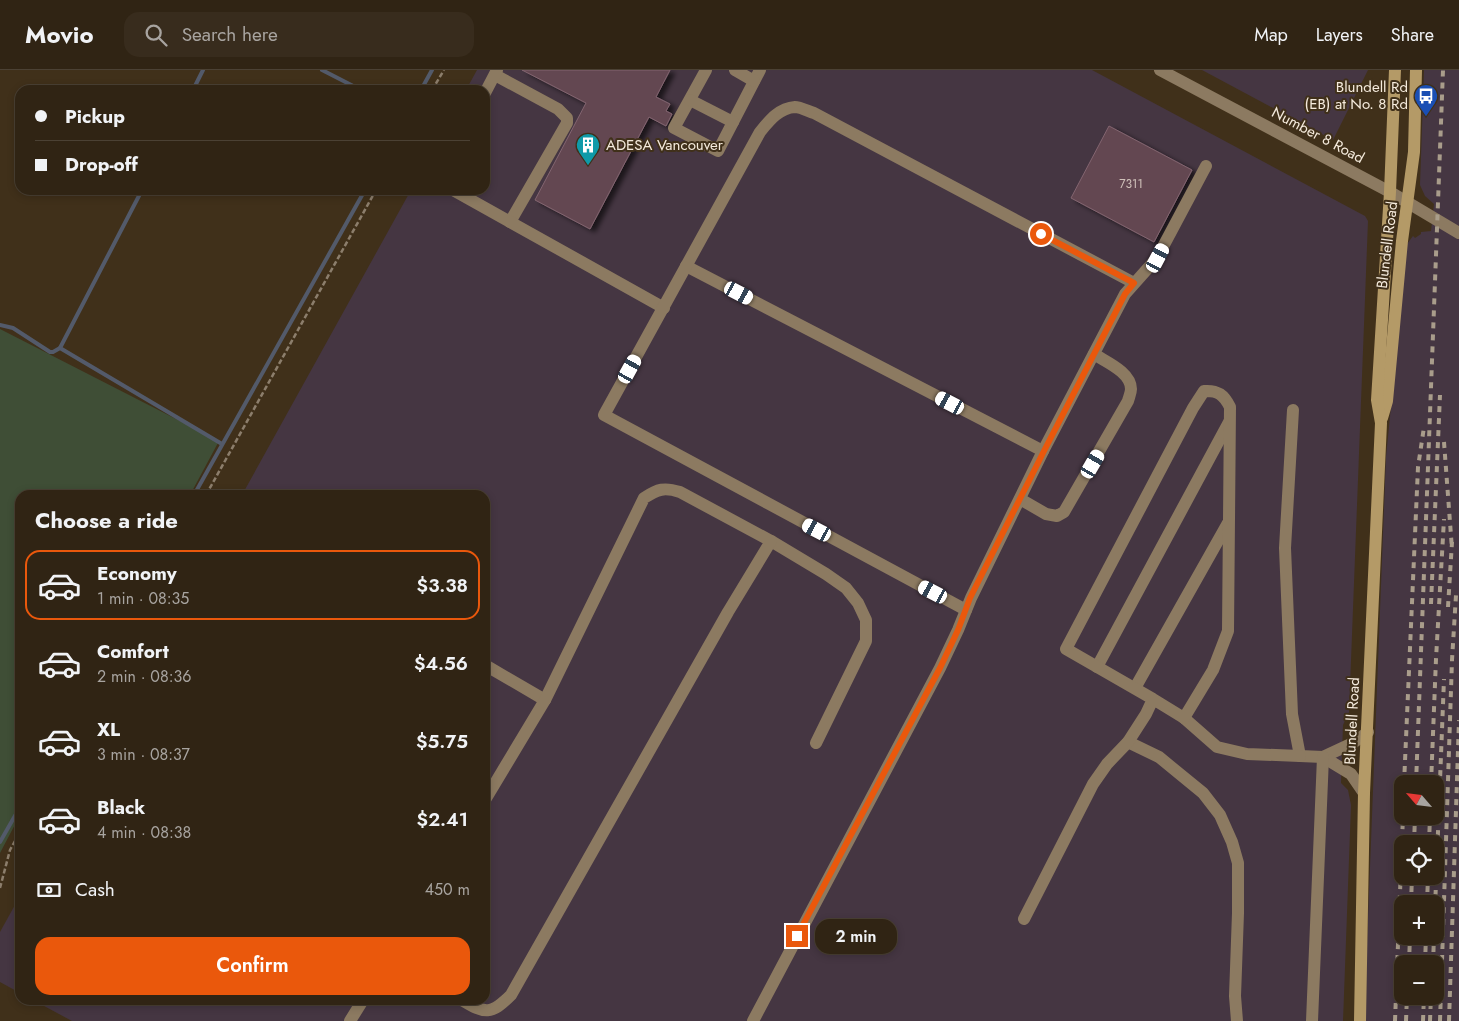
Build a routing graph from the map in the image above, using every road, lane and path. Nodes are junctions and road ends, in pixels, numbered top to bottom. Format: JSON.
{"nodes":[{"id":1,"x":444,"y":70,"type":"edge"},
{"id":2,"x":706,"y":70,"type":"edge"},
{"id":3,"x":735,"y":70,"type":"edge"},
{"id":4,"x":1160,"y":70,"type":"edge"},
{"id":5,"x":1395,"y":70,"type":"edge"},
{"id":6,"x":1416,"y":70,"type":"edge"},
{"id":7,"x":496,"y":72,"type":"edge"},
{"id":8,"x":757,"y":75,"type":"edge"},
{"id":9,"x":435,"y":85,"type":"edge"},
{"id":10,"x":489,"y":85,"type":"edge"},
{"id":11,"x":690,"y":100,"type":"junction"},
{"id":12,"x":733,"y":122,"type":"junction"},
{"id":13,"x":1206,"y":166,"type":"dead end"},
{"id":14,"x":1390,"y":192,"type":"junction"},
{"id":15,"x":373,"y":195,"type":"edge"},
{"id":16,"x":462,"y":195,"type":"edge"},
{"id":17,"x":1408,"y":202,"type":"junction"},
{"id":18,"x":510,"y":222,"type":"junction"},
{"id":19,"x":1459,"y":232,"type":"edge"},
{"id":20,"x":686,"y":266,"type":"junction"},
{"id":21,"x":1134,"y":283,"type":"junction"},
{"id":22,"x":664,"y":308,"type":"junction"},
{"id":23,"x":1094,"y":354,"type":"junction"},
{"id":24,"x":1293,"y":410,"type":"dead end"},
{"id":25,"x":1230,"y":421,"type":"junction"},
{"id":26,"x":1381,"y":423,"type":"junction"},
{"id":27,"x":1044,"y":451,"type":"junction"},
{"id":28,"x":209,"y":490,"type":"edge"},
{"id":29,"x":1020,"y":499,"type":"junction"},
{"id":30,"x":1229,"y":521,"type":"junction"},
{"id":31,"x":771,"y":541,"type":"junction"},
{"id":32,"x":966,"y":610,"type":"junction"},
{"id":33,"x":1097,"y":666,"type":"junction"},
{"id":34,"x":490,"y":669,"type":"edge"},
{"id":35,"x":1135,"y":688,"type":"junction"},
{"id":36,"x":1153,"y":699,"type":"junction"},
{"id":37,"x":545,"y":700,"type":"junction"},
{"id":38,"x":1184,"y":718,"type":"junction"},
{"id":39,"x":1368,"y":732,"type":"junction"},
{"id":40,"x":1128,"y":742,"type":"junction"},
{"id":41,"x":816,"y":743,"type":"dead end"},
{"id":42,"x":1300,"y":756,"type":"junction"},
{"id":43,"x":1322,"y":757,"type":"junction"},
{"id":44,"x":490,"y":792,"type":"edge"},
{"id":45,"x":1364,"y":793,"type":"junction"},
{"id":46,"x":15,"y":841,"type":"edge"},
{"id":47,"x":0,"y":888,"type":"edge"},
{"id":48,"x":1024,"y":918,"type":"dead end"},
{"id":49,"x":360,"y":1005,"type":"edge"},
{"id":50,"x":470,"y":1005,"type":"edge"},
{"id":51,"x":350,"y":1021,"type":"edge"},
{"id":52,"x":753,"y":1021,"type":"edge"},
{"id":53,"x":1237,"y":1021,"type":"edge"},
{"id":54,"x":1312,"y":1021,"type":"edge"},
{"id":55,"x":1360,"y":1021,"type":"edge"}],
"edges":[{"from":1,"to":9,"type":"path"},
{"from":2,"to":11,"type":"street"},
{"from":3,"to":8,"type":"street"},
{"from":4,"to":14,"type":"street","name":"Number 8 Road"},
{"from":5,"to":14,"type":"main road","name":"Blundell Road"},
{"from":6,"to":17,"type":"main road","name":"Blundell Road"},
{"from":7,"to":10,"type":"street"},
{"from":7,"to":18,"type":"street"},
{"from":8,"to":12,"type":"street"},
{"from":11,"to":12,"type":"street"},
{"from":11,"to":12,"type":"street"},
{"from":13,"to":21,"type":"street"},
{"from":14,"to":17,"type":"street","name":"Number 8 Road"},
{"from":14,"to":26,"type":"main road","name":"Blundell Road"},
{"from":15,"to":28,"type":"path"},
{"from":16,"to":18,"type":"street"},
{"from":17,"to":19,"type":"street","name":"Number 8 Road"},
{"from":17,"to":26,"type":"main road","name":"Blundell Road"},
{"from":18,"to":22,"type":"street"},
{"from":20,"to":21,"type":"street"},
{"from":20,"to":22,"type":"street"},
{"from":20,"to":27,"type":"street"},
{"from":21,"to":23,"type":"street"},
{"from":22,"to":32,"type":"street"},
{"from":23,"to":27,"type":"street"},
{"from":23,"to":29,"type":"street"},
{"from":24,"to":42,"type":"street"},
{"from":25,"to":30,"type":"street"},
{"from":25,"to":33,"type":"street"},
{"from":25,"to":33,"type":"street"},
{"from":26,"to":39,"type":"main road","name":"Blundell Road"},
{"from":27,"to":29,"type":"street"},
{"from":29,"to":32,"type":"street"},
{"from":30,"to":35,"type":"street"},
{"from":30,"to":38,"type":"street"},
{"from":31,"to":37,"type":"street"},
{"from":31,"to":41,"type":"street"},
{"from":31,"to":50,"type":"street"},
{"from":32,"to":52,"type":"street"},
{"from":33,"to":35,"type":"street"},
{"from":34,"to":37,"type":"street"},
{"from":35,"to":36,"type":"street"},
{"from":36,"to":38,"type":"street"},
{"from":36,"to":40,"type":"street"},
{"from":37,"to":44,"type":"street"},
{"from":38,"to":42,"type":"street"},
{"from":39,"to":43,"type":"street"},
{"from":39,"to":45,"type":"main road","name":"Blundell Road"},
{"from":40,"to":48,"type":"street"},
{"from":40,"to":53,"type":"street"},
{"from":42,"to":43,"type":"street"},
{"from":43,"to":45,"type":"street"},
{"from":43,"to":54,"type":"street"},
{"from":45,"to":55,"type":"main road","name":"Blundell Road"},
{"from":46,"to":47,"type":"path"},
{"from":49,"to":51,"type":"street"}]}
